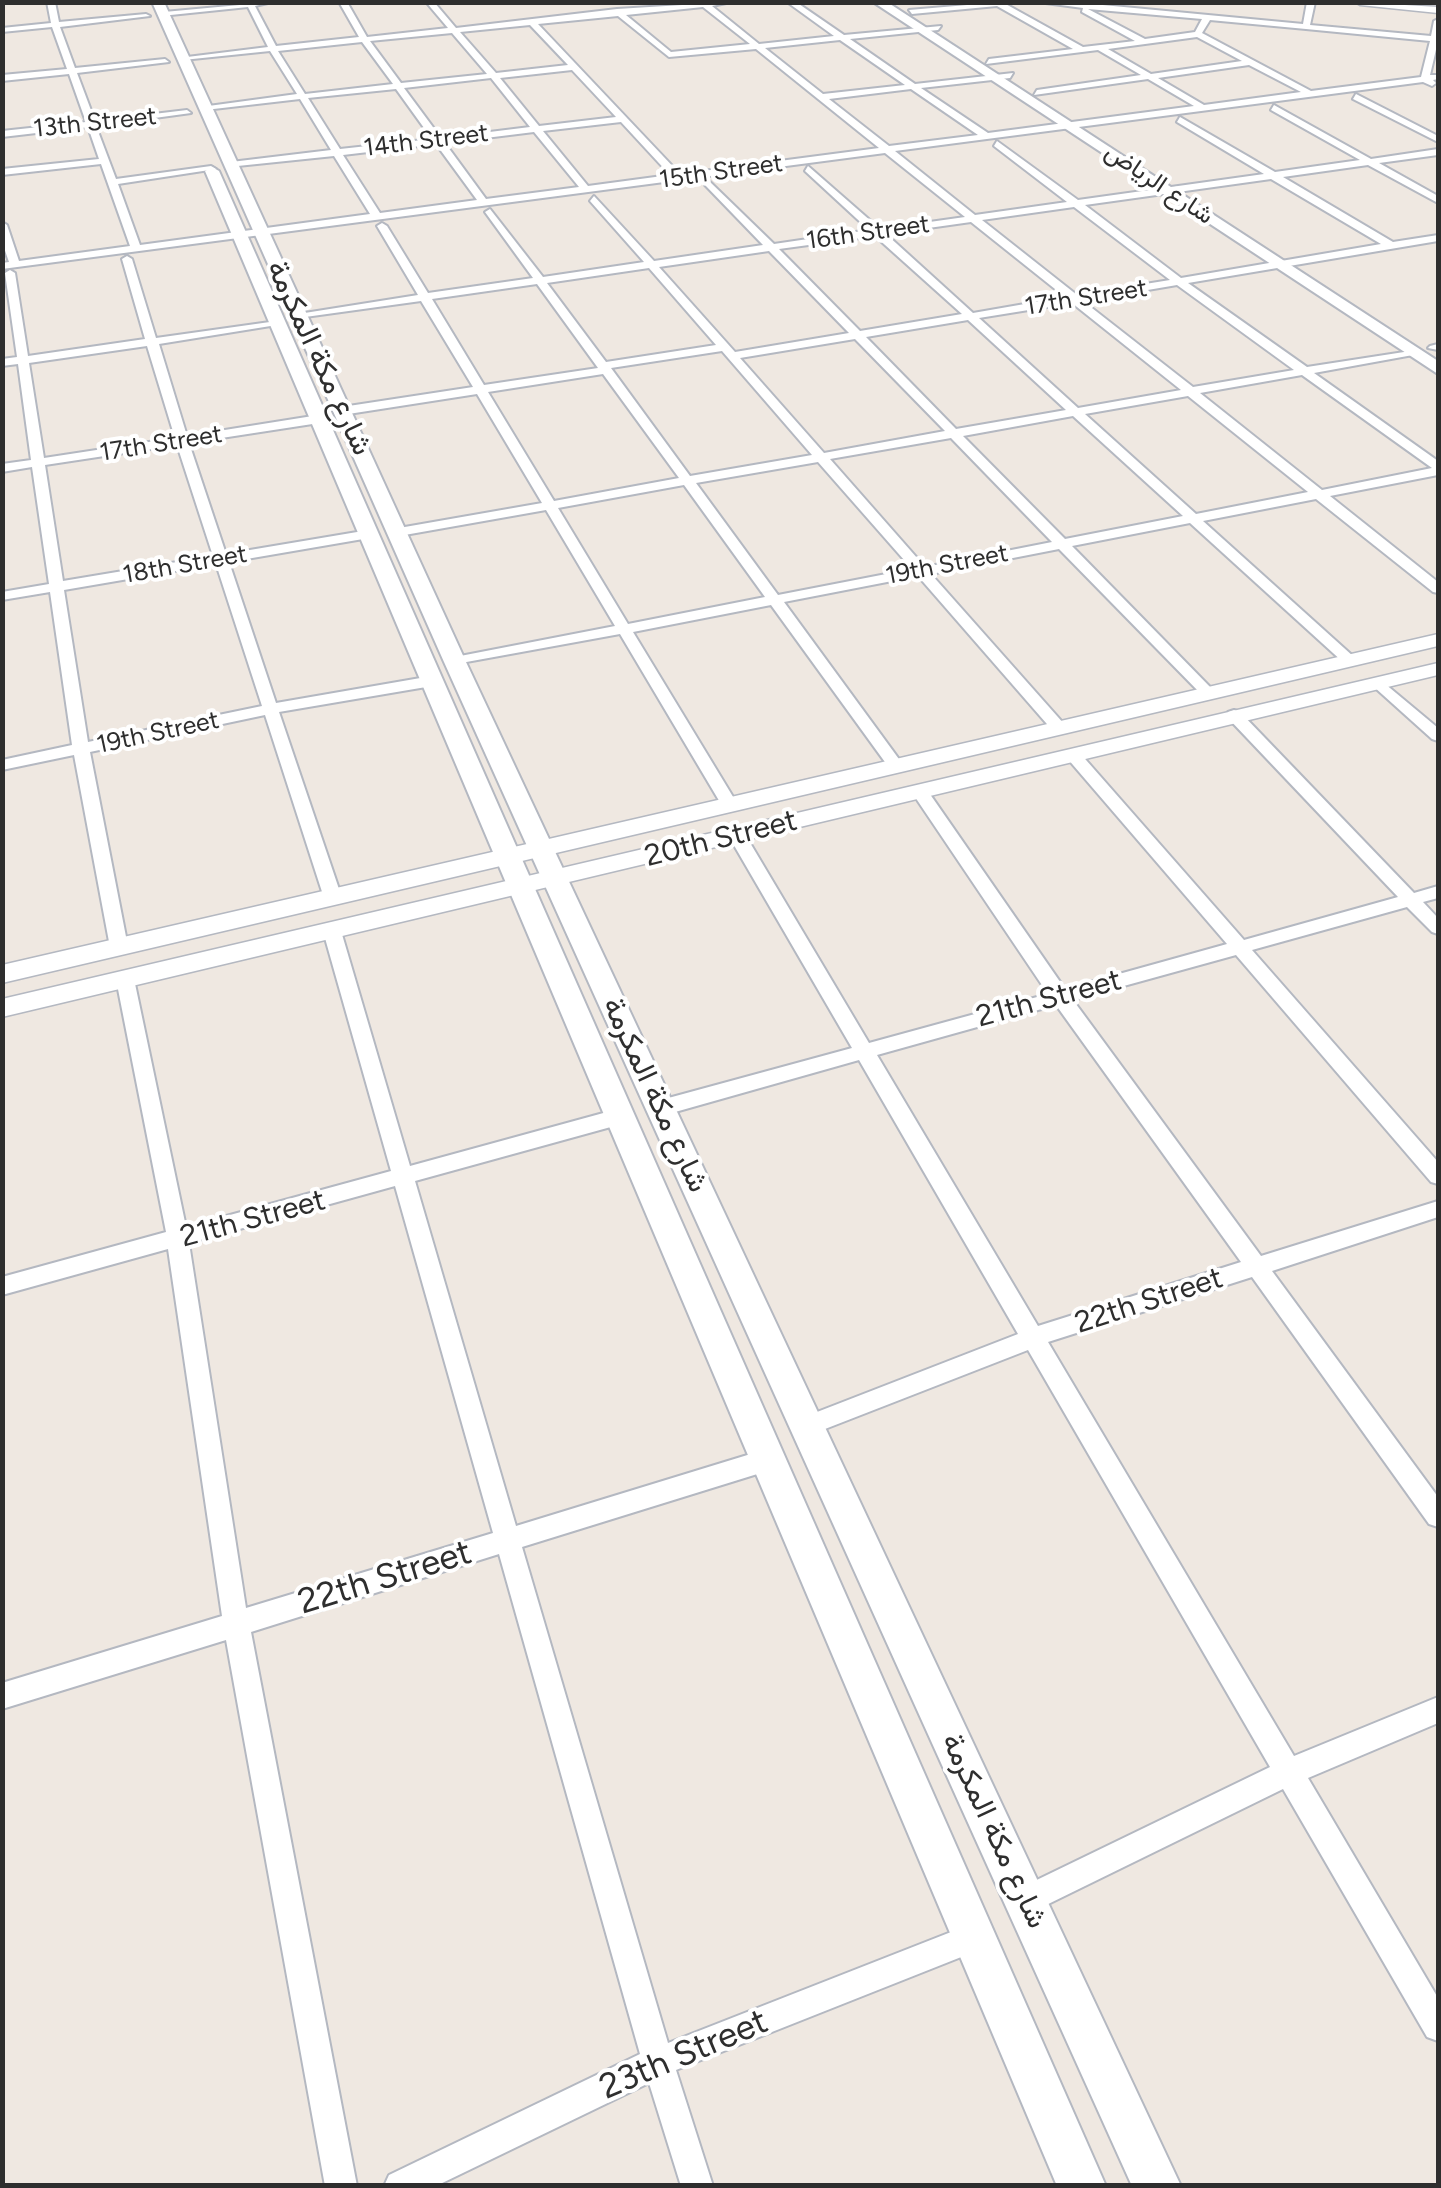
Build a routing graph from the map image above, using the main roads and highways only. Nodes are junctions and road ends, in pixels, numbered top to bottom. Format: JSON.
{"nodes":[{"id":1,"x":878,"y":2,"type":"edge"},
{"id":2,"x":898,"y":2,"type":"edge"},
{"id":3,"x":152,"y":9,"type":"edge"},
{"id":4,"x":1005,"y":80,"type":"junction"},
{"id":5,"x":1084,"y":128,"type":"junction"},
{"id":6,"x":1437,"y":349,"type":"edge"},
{"id":7,"x":1438,"y":369,"type":"edge"},
{"id":8,"x":443,"y":672,"type":"junction"},
{"id":9,"x":1082,"y":2186,"type":"edge"},
{"id":10,"x":1157,"y":2186,"type":"edge"}],
"edges":[{"from":1,"to":4,"type":"main road","name":"شارع الرياض"},
{"from":2,"to":4,"type":"main road","name":"شارع الرياض"},
{"from":3,"to":8,"type":"main road","name":"شارع مكة المكرمة"},
{"from":4,"to":5,"type":"main road","name":"شارع الرياض"},
{"from":4,"to":5,"type":"main road","name":"شارع الرياض"},
{"from":5,"to":6,"type":"main road","name":"شارع الرياض"},
{"from":5,"to":7,"type":"main road","name":"شارع الرياض"},
{"from":8,"to":9,"type":"main road","name":"شارع مكة المكرمة"},
{"from":8,"to":10,"type":"main road","name":"شارع مكة المكرمة"}]}
